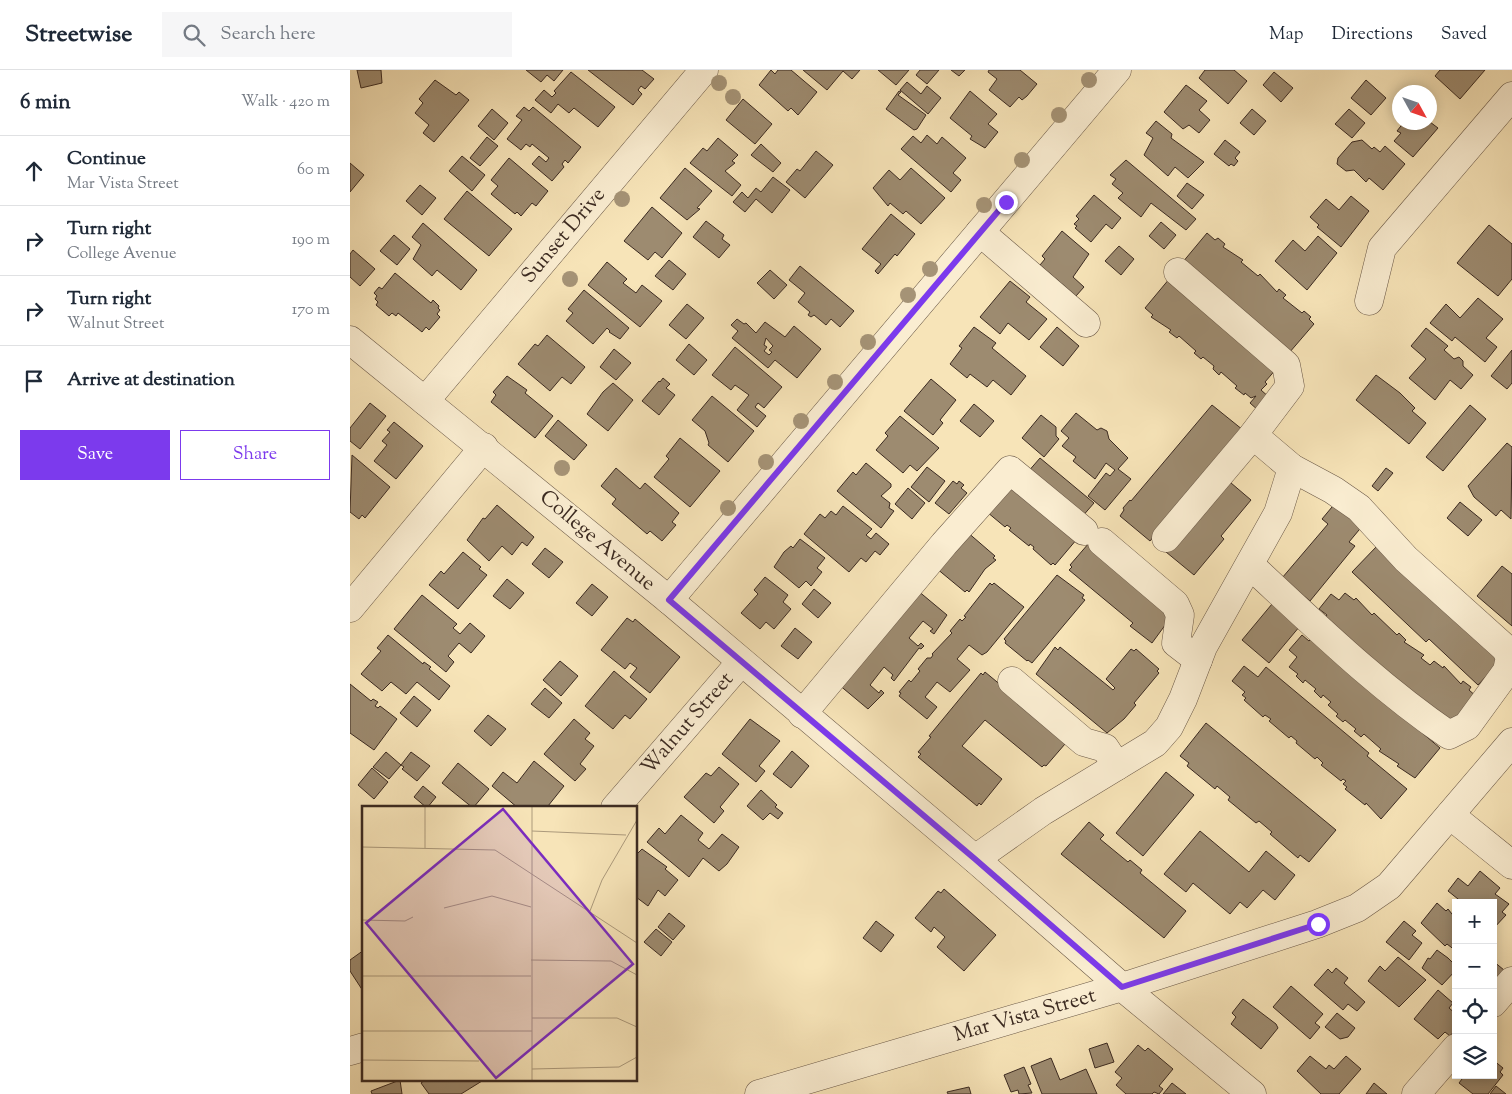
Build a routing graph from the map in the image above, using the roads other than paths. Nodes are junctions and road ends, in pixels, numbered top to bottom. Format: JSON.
{"nodes":[{"id":1,"x":704,"y":70,"type":"edge"},
{"id":2,"x":1117,"y":70,"type":"edge"},
{"id":3,"x":1512,"y":96,"type":"edge"},
{"id":4,"x":980,"y":232,"type":"junction"},
{"id":5,"x":1178,"y":272,"type":"dead end"},
{"id":6,"x":1368,"y":301,"type":"dead end"},
{"id":7,"x":1086,"y":323,"type":"dead end"},
{"id":8,"x":350,"y":340,"type":"edge"},
{"id":9,"x":425,"y":401,"type":"junction"},
{"id":10,"x":1253,"y":435,"type":"junction"},
{"id":11,"x":484,"y":447,"type":"junction"},
{"id":12,"x":1292,"y":468,"type":"junction"},
{"id":13,"x":1166,"y":538,"type":"dead end"},
{"id":14,"x":1250,"y":565,"type":"junction"},
{"id":15,"x":669,"y":600,"type":"junction"},
{"id":16,"x":350,"y":608,"type":"edge"},
{"id":17,"x":1198,"y":660,"type":"junction"},
{"id":18,"x":741,"y":662,"type":"junction"},
{"id":19,"x":1012,"y":681,"type":"dead end"},
{"id":20,"x":802,"y":714,"type":"junction"},
{"id":21,"x":1512,"y":742,"type":"edge"},
{"id":22,"x":1117,"y":766,"type":"junction"},
{"id":23,"x":617,"y":806,"type":"edge"},
{"id":24,"x":1450,"y":814,"type":"junction"},
{"id":25,"x":975,"y":859,"type":"junction"},
{"id":26,"x":1512,"y":865,"type":"edge"},
{"id":27,"x":1512,"y":981,"type":"edge"},
{"id":28,"x":1122,"y":987,"type":"junction"},
{"id":29,"x":1497,"y":998,"type":"edge"},
{"id":30,"x":1452,"y":1053,"type":"edge"},
{"id":31,"x":759,"y":1094,"type":"edge"},
{"id":32,"x":1252,"y":1094,"type":"edge"},
{"id":33,"x":1416,"y":1094,"type":"edge"}],
"edges":[{"from":1,"to":9,"type":"street","name":"Sunset Drive"},
{"from":2,"to":4,"type":"street"},
{"from":3,"to":6,"type":"street"},
{"from":4,"to":7,"type":"street"},
{"from":4,"to":15,"type":"street"},
{"from":5,"to":10,"type":"street"},
{"from":8,"to":9,"type":"street","name":"College Avenue"},
{"from":9,"to":11,"type":"street","name":"College Avenue"},
{"from":10,"to":12,"type":"street"},
{"from":10,"to":13,"type":"street"},
{"from":11,"to":15,"type":"street","name":"College Avenue"},
{"from":11,"to":16,"type":"street"},
{"from":12,"to":14,"type":"street"},
{"from":12,"to":14,"type":"street"},
{"from":14,"to":17,"type":"street"},
{"from":15,"to":18,"type":"street","name":"College Avenue"},
{"from":17,"to":20,"type":"street"},
{"from":17,"to":22,"type":"street"},
{"from":18,"to":20,"type":"street","name":"College Avenue"},
{"from":18,"to":23,"type":"street","name":"Walnut Street"},
{"from":19,"to":22,"type":"street"},
{"from":20,"to":25,"type":"street","name":"College Avenue"},
{"from":21,"to":24,"type":"street","name":"Mar Vista Street"},
{"from":22,"to":25,"type":"street"},
{"from":24,"to":26,"type":"street"},
{"from":24,"to":28,"type":"street","name":"Mar Vista Street"},
{"from":25,"to":28,"type":"street","name":"College Avenue"},
{"from":27,"to":29,"type":"street"},
{"from":28,"to":31,"type":"street","name":"Mar Vista Street"},
{"from":28,"to":32,"type":"street","name":"College Avenue"},
{"from":30,"to":33,"type":"street"}]}
